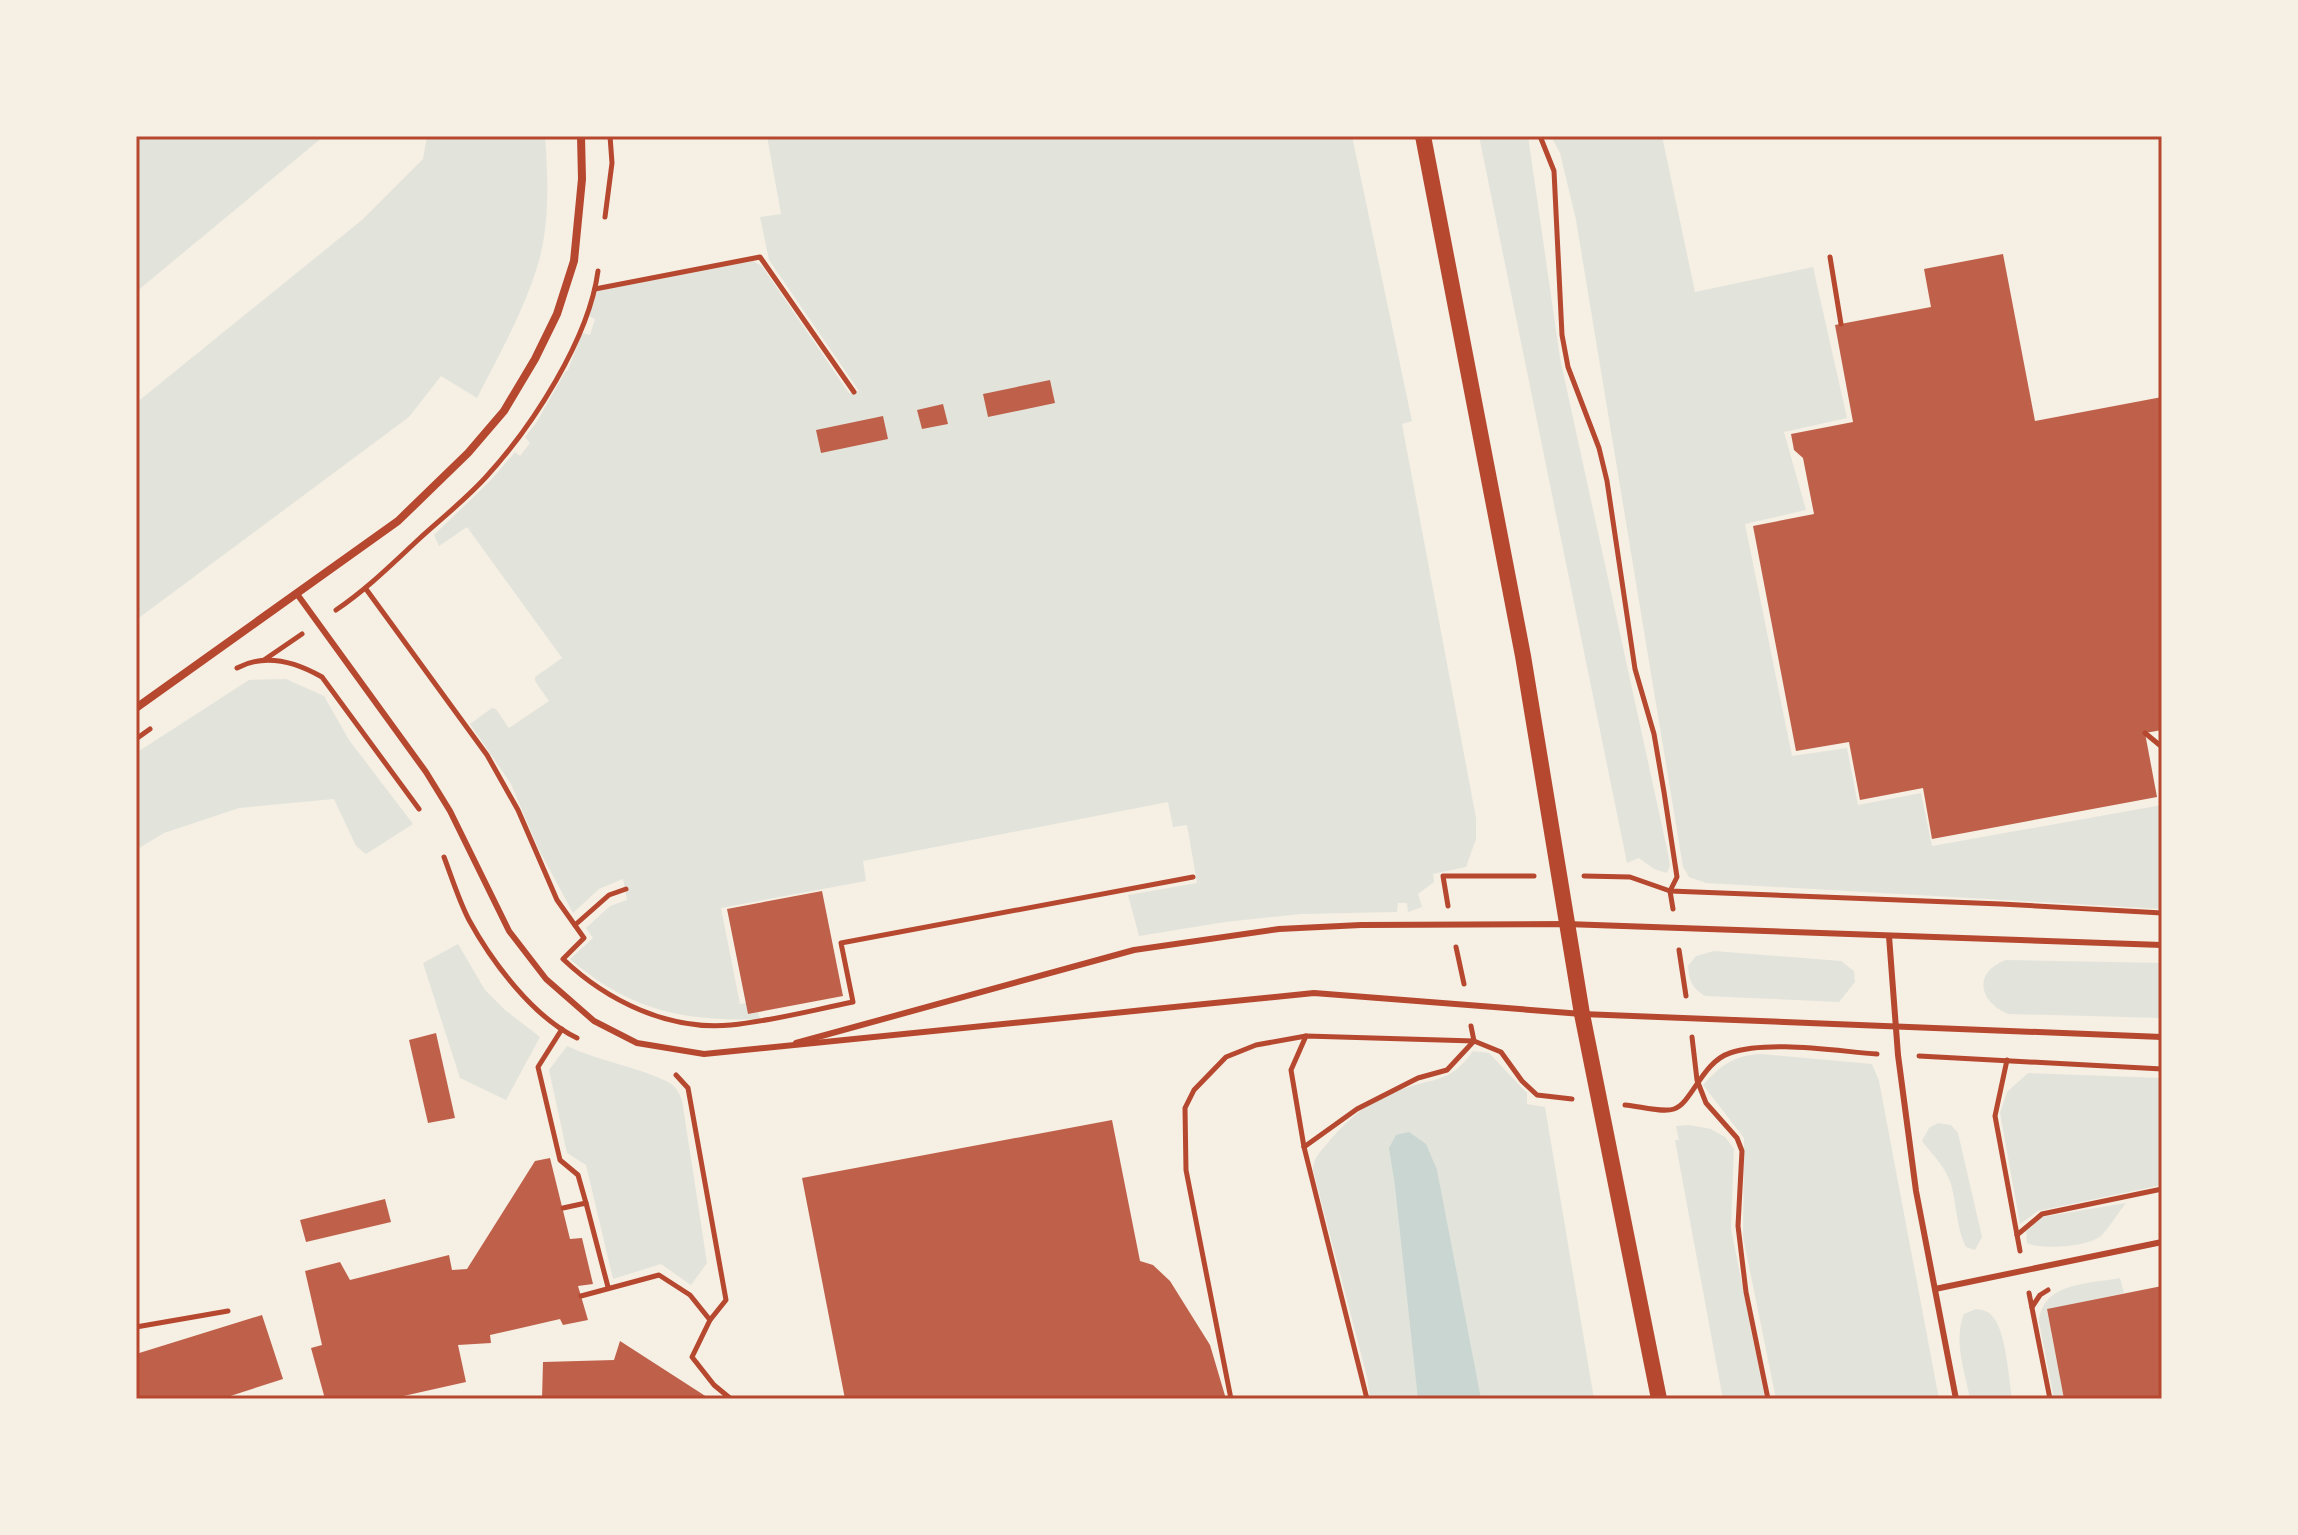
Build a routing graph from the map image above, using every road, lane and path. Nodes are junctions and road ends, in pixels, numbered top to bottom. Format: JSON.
{"nodes":[{"id":1,"x":581,"y":136,"type":"edge"},
{"id":2,"x":1423,"y":136,"type":"edge"},
{"id":3,"x":1540,"y":136,"type":"edge"},
{"id":4,"x":1830,"y":257,"type":"dead end"},
{"id":5,"x":595,"y":289,"type":"dead end"},
{"id":6,"x":1841,"y":324,"type":"dead end"},
{"id":7,"x":854,"y":392,"type":"dead end"},
{"id":8,"x":366,"y":589,"type":"dead end"},
{"id":9,"x":297,"y":594,"type":"junction"},
{"id":10,"x":229,"y":672,"type":"dead end"},
{"id":11,"x":136,"y":708,"type":"edge"},
{"id":12,"x":159,"y":723,"type":"dead end"},
{"id":13,"x":2145,"y":733,"type":"dead end"},
{"id":14,"x":136,"y":739,"type":"edge"},
{"id":15,"x":2162,"y":747,"type":"edge"},
{"id":16,"x":422,"y":813,"type":"dead end"},
{"id":17,"x":444,"y":855,"type":"dead end"},
{"id":18,"x":1193,"y":877,"type":"dead end"},
{"id":19,"x":626,"y":889,"type":"dead end"},
{"id":20,"x":2001,"y":904,"type":"dead end"},
{"id":21,"x":2162,"y":913,"type":"edge"},
{"id":22,"x":1566,"y":924,"type":"junction"},
{"id":23,"x":575,"y":925,"type":"junction"},
{"id":24,"x":1676,"y":928,"type":"junction"},
{"id":25,"x":1889,"y":936,"type":"junction"},
{"id":26,"x":2162,"y":945,"type":"edge"},
{"id":27,"x":1582,"y":1014,"type":"junction"},
{"id":28,"x":1689,"y":1017,"type":"junction"},
{"id":29,"x":1895,"y":1025,"type":"junction"},
{"id":30,"x":562,"y":1029,"type":"junction"},
{"id":31,"x":1306,"y":1036,"type":"junction"},
{"id":32,"x":2162,"y":1037,"type":"edge"},
{"id":33,"x":581,"y":1040,"type":"dead end"},
{"id":34,"x":781,"y":1047,"type":"junction"},
{"id":35,"x":1898,"y":1055,"type":"junction"},
{"id":36,"x":2007,"y":1060,"type":"junction"},
{"id":37,"x":2162,"y":1069,"type":"edge"},
{"id":38,"x":668,"y":1073,"type":"dead end"},
{"id":39,"x":1697,"y":1080,"type":"junction"},
{"id":40,"x":1600,"y":1102,"type":"junction"},
{"id":41,"x":2162,"y":1189,"type":"edge"},
{"id":42,"x":586,"y":1203,"type":"junction"},
{"id":43,"x":563,"y":1208,"type":"dead end"},
{"id":44,"x":2017,"y":1235,"type":"junction"},
{"id":45,"x":2162,"y":1242,"type":"edge"},
{"id":46,"x":2024,"y":1272,"type":"junction"},
{"id":47,"x":608,"y":1287,"type":"junction"},
{"id":48,"x":1935,"y":1289,"type":"junction"},
{"id":49,"x":581,"y":1296,"type":"dead end"},
{"id":50,"x":228,"y":1311,"type":"dead end"},
{"id":51,"x":710,"y":1320,"type":"junction"},
{"id":52,"x":136,"y":1327,"type":"edge"},
{"id":53,"x":731,"y":1399,"type":"edge"},
{"id":54,"x":1231,"y":1399,"type":"edge"},
{"id":55,"x":1367,"y":1399,"type":"edge"},
{"id":56,"x":1659,"y":1399,"type":"edge"},
{"id":57,"x":1768,"y":1399,"type":"edge"},
{"id":58,"x":1956,"y":1399,"type":"edge"},
{"id":59,"x":2050,"y":1399,"type":"edge"}],
"edges":[{"from":1,"to":9,"type":"street"},
{"from":2,"to":22,"type":"main road"},
{"from":3,"to":24,"type":"path"},
{"from":4,"to":6,"type":"path"},
{"from":5,"to":7,"type":"path"},
{"from":8,"to":23,"type":"path"},
{"from":9,"to":11,"type":"street"},
{"from":9,"to":34,"type":"lane"},
{"from":10,"to":16,"type":"path"},
{"from":12,"to":14,"type":"path"},
{"from":13,"to":15,"type":"path"},
{"from":17,"to":30,"type":"path"},
{"from":18,"to":23,"type":"path"},
{"from":19,"to":23,"type":"path"},
{"from":20,"to":21,"type":"path"},
{"from":22,"to":24,"type":"lane"},
{"from":22,"to":27,"type":"main road"},
{"from":22,"to":34,"type":"lane"},
{"from":24,"to":25,"type":"lane"},
{"from":24,"to":28,"type":"path"},
{"from":25,"to":26,"type":"lane"},
{"from":25,"to":29,"type":"lane"},
{"from":27,"to":28,"type":"lane"},
{"from":27,"to":34,"type":"lane"},
{"from":27,"to":40,"type":"main road"},
{"from":28,"to":29,"type":"lane"},
{"from":28,"to":39,"type":"path"},
{"from":29,"to":32,"type":"lane"},
{"from":29,"to":35,"type":"lane"},
{"from":30,"to":33,"type":"path"},
{"from":30,"to":42,"type":"path"},
{"from":31,"to":40,"type":"path"},
{"from":31,"to":54,"type":"path"},
{"from":31,"to":55,"type":"path"},
{"from":35,"to":36,"type":"path"},
{"from":35,"to":39,"type":"path"},
{"from":35,"to":48,"type":"lane"},
{"from":36,"to":37,"type":"path"},
{"from":36,"to":44,"type":"path"},
{"from":38,"to":51,"type":"path"},
{"from":39,"to":40,"type":"path"},
{"from":39,"to":57,"type":"path"},
{"from":40,"to":56,"type":"main road"},
{"from":41,"to":44,"type":"path"},
{"from":42,"to":43,"type":"path"},
{"from":42,"to":47,"type":"path"},
{"from":44,"to":46,"type":"path"},
{"from":45,"to":46,"type":"lane"},
{"from":46,"to":48,"type":"lane"},
{"from":46,"to":59,"type":"path"},
{"from":47,"to":49,"type":"path"},
{"from":47,"to":51,"type":"path"},
{"from":48,"to":58,"type":"lane"},
{"from":50,"to":52,"type":"path"},
{"from":51,"to":53,"type":"path"}]}
